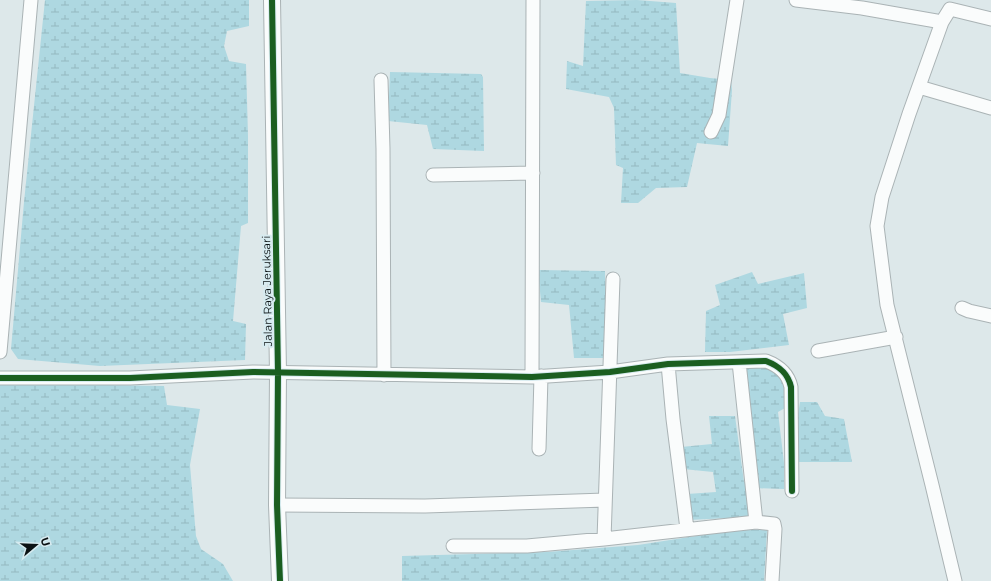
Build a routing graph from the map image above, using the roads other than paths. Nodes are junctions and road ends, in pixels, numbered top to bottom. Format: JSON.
{"nodes":[{"id":1,"x":31,"y":0,"type":"edge"},
{"id":2,"x":272,"y":0,"type":"edge"},
{"id":3,"x":534,"y":0,"type":"edge"},
{"id":4,"x":737,"y":0,"type":"edge"},
{"id":5,"x":796,"y":0,"type":"edge"},
{"id":6,"x":862,"y":4,"type":"edge"},
{"id":7,"x":951,"y":5,"type":"edge"},
{"id":8,"x":991,"y":19,"type":"edge"},
{"id":9,"x":942,"y":22,"type":"junction"},
{"id":10,"x":381,"y":80,"type":"dead end"},
{"id":11,"x":919,"y":87,"type":"junction"},
{"id":12,"x":991,"y":108,"type":"edge"},
{"id":13,"x":711,"y":132,"type":"dead end"},
{"id":14,"x":533,"y":173,"type":"junction"},
{"id":15,"x":433,"y":175,"type":"dead end"},
{"id":16,"x":613,"y":279,"type":"dead end"},
{"id":17,"x":962,"y":308,"type":"dead end"},
{"id":18,"x":991,"y":316,"type":"edge"},
{"id":19,"x":896,"y":337,"type":"junction"},
{"id":20,"x":818,"y":351,"type":"dead end"},
{"id":21,"x":0,"y":352,"type":"edge"},
{"id":22,"x":738,"y":362,"type":"junction"},
{"id":23,"x":668,"y":364,"type":"junction"},
{"id":24,"x":610,"y":372,"type":"junction"},
{"id":25,"x":274,"y":373,"type":"junction"},
{"id":26,"x":384,"y":375,"type":"junction"},
{"id":27,"x":537,"y":377,"type":"junction"},
{"id":28,"x":0,"y":378,"type":"edge"},
{"id":29,"x":539,"y":450,"type":"dead end"},
{"id":30,"x":792,"y":491,"type":"dead end"},
{"id":31,"x":606,"y":500,"type":"junction"},
{"id":32,"x":277,"y":505,"type":"junction"},
{"id":33,"x":756,"y":522,"type":"junction"},
{"id":34,"x":687,"y":529,"type":"junction"},
{"id":35,"x":604,"y":539,"type":"junction"},
{"id":36,"x":453,"y":546,"type":"dead end"},
{"id":37,"x":280,"y":581,"type":"edge"},
{"id":38,"x":772,"y":581,"type":"edge"},
{"id":39,"x":955,"y":581,"type":"edge"}],
"edges":[{"from":1,"to":21,"type":"street"},
{"from":2,"to":25,"type":"street","name":"Jalan Raya Jeruksari"},
{"from":3,"to":14,"type":"street"},
{"from":4,"to":13,"type":"street"},
{"from":5,"to":6,"type":"street"},
{"from":6,"to":9,"type":"street"},
{"from":7,"to":8,"type":"street"},
{"from":7,"to":9,"type":"street"},
{"from":9,"to":11,"type":"street"},
{"from":10,"to":26,"type":"street"},
{"from":11,"to":12,"type":"street"},
{"from":11,"to":19,"type":"street"},
{"from":14,"to":15,"type":"street"},
{"from":14,"to":27,"type":"street"},
{"from":16,"to":24,"type":"street"},
{"from":17,"to":18,"type":"street"},
{"from":19,"to":20,"type":"street"},
{"from":19,"to":39,"type":"street"},
{"from":22,"to":23,"type":"street"},
{"from":22,"to":30,"type":"street"},
{"from":22,"to":33,"type":"street"},
{"from":23,"to":24,"type":"street"},
{"from":23,"to":34,"type":"street"},
{"from":24,"to":27,"type":"street"},
{"from":24,"to":31,"type":"street"},
{"from":25,"to":26,"type":"street"},
{"from":25,"to":28,"type":"street"},
{"from":25,"to":32,"type":"street","name":"Jalan Raya Jeruksari"},
{"from":26,"to":27,"type":"street"},
{"from":27,"to":29,"type":"street"},
{"from":31,"to":32,"type":"street"},
{"from":31,"to":35,"type":"street"},
{"from":32,"to":37,"type":"street","name":"Jalan Raya Jeruksari"},
{"from":33,"to":34,"type":"street"},
{"from":33,"to":38,"type":"street"},
{"from":34,"to":35,"type":"street"},
{"from":35,"to":36,"type":"street"}]}
